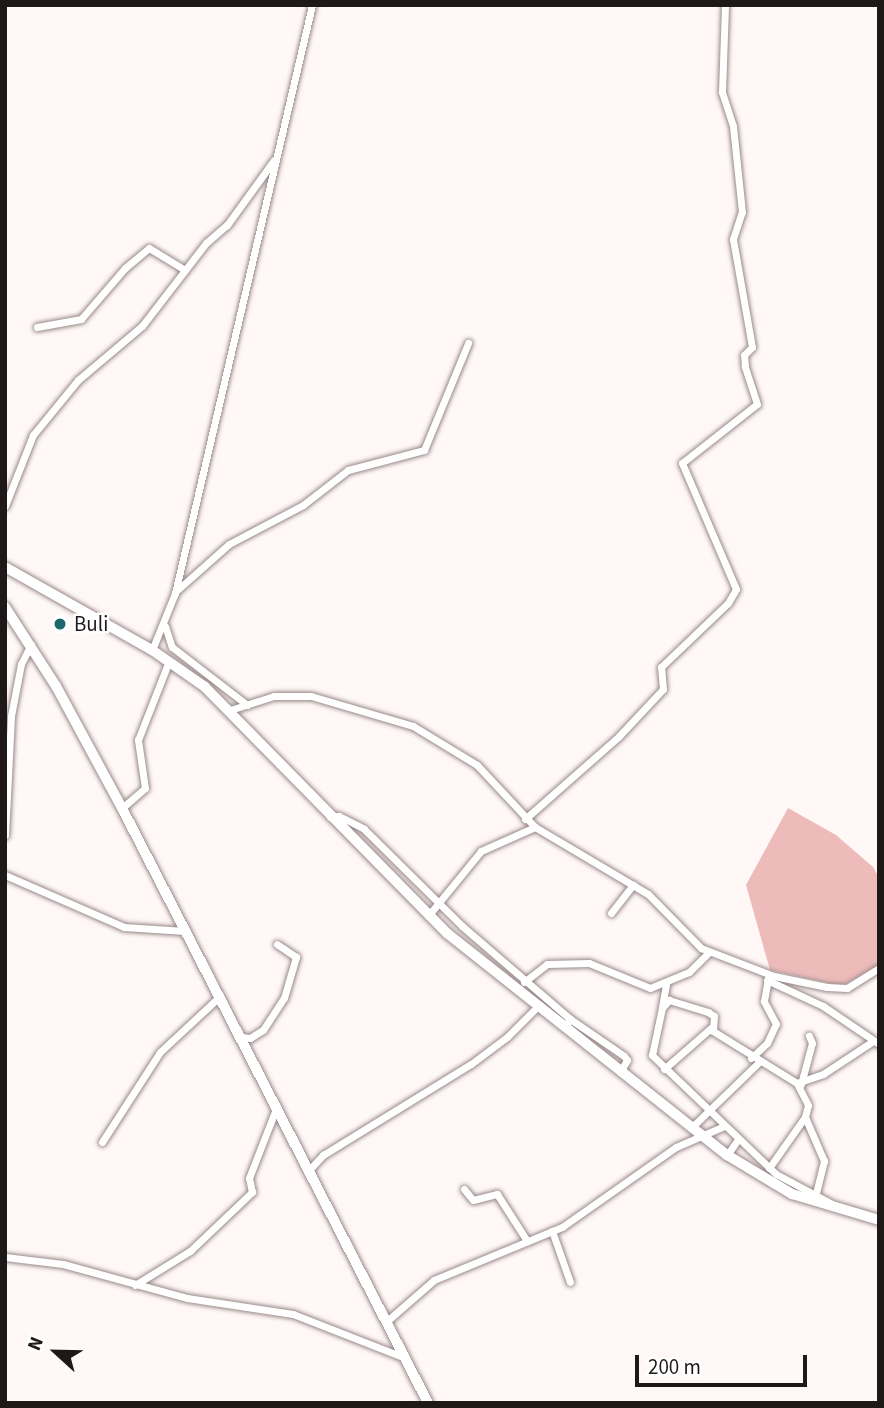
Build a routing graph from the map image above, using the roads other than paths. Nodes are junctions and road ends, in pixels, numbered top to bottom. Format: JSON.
{"nodes":[{"id":1,"x":312,"y":5,"type":"edge"},
{"id":2,"x":725,"y":5,"type":"edge"},
{"id":3,"x":276,"y":157,"type":"junction"},
{"id":4,"x":185,"y":270,"type":"junction"},
{"id":5,"x":37,"y":327,"type":"dead end"},
{"id":6,"x":468,"y":343,"type":"dead end"},
{"id":7,"x":5,"y":506,"type":"edge"},
{"id":8,"x":5,"y":567,"type":"edge"},
{"id":9,"x":175,"y":593,"type":"junction"},
{"id":10,"x":5,"y":607,"type":"edge"},
{"id":11,"x":165,"y":626,"type":"junction"},
{"id":12,"x":31,"y":643,"type":"junction"},
{"id":13,"x":152,"y":650,"type":"junction"},
{"id":14,"x":169,"y":661,"type":"junction"},
{"id":15,"x":247,"y":706,"type":"junction"},
{"id":16,"x":230,"y":710,"type":"junction"},
{"id":17,"x":8,"y":716,"type":"edge"},
{"id":18,"x":122,"y":808,"type":"junction"},
{"id":19,"x":6,"y":817,"type":"edge"},
{"id":20,"x":330,"y":817,"type":"junction"},
{"id":21,"x":525,"y":819,"type":"junction"},
{"id":22,"x":535,"y":827,"type":"junction"},
{"id":23,"x":5,"y":835,"type":"edge"},
{"id":24,"x":5,"y":875,"type":"edge"},
{"id":25,"x":633,"y":885,"type":"junction"},
{"id":26,"x":437,"y":901,"type":"junction"},
{"id":27,"x":611,"y":913,"type":"dead end"},
{"id":28,"x":428,"y":916,"type":"junction"},
{"id":29,"x":186,"y":931,"type":"junction"},
{"id":30,"x":277,"y":944,"type":"dead end"},
{"id":31,"x":709,"y":952,"type":"junction"},
{"id":32,"x":879,"y":968,"type":"edge"},
{"id":33,"x":768,"y":977,"type":"junction"},
{"id":34,"x":524,"y":982,"type":"junction"},
{"id":35,"x":666,"y":984,"type":"junction"},
{"id":36,"x":220,"y":996,"type":"junction"},
{"id":37,"x":537,"y":1008,"type":"junction"},
{"id":38,"x":662,"y":1008,"type":"junction"},
{"id":39,"x":570,"y":1019,"type":"junction"},
{"id":40,"x":712,"y":1027,"type":"junction"},
{"id":41,"x":563,"y":1028,"type":"junction"},
{"id":42,"x":809,"y":1035,"type":"dead end"},
{"id":43,"x":241,"y":1037,"type":"junction"},
{"id":44,"x":876,"y":1043,"type":"edge"},
{"id":45,"x":755,"y":1060,"type":"junction"},
{"id":46,"x":664,"y":1069,"type":"junction"},
{"id":47,"x":620,"y":1072,"type":"junction"},
{"id":48,"x":799,"y":1083,"type":"junction"},
{"id":49,"x":277,"y":1106,"type":"junction"},
{"id":50,"x":707,"y":1108,"type":"junction"},
{"id":51,"x":805,"y":1117,"type":"junction"},
{"id":52,"x":724,"y":1126,"type":"junction"},
{"id":53,"x":692,"y":1127,"type":"junction"},
{"id":54,"x":702,"y":1135,"type":"junction"},
{"id":55,"x":738,"y":1139,"type":"junction"},
{"id":56,"x":102,"y":1142,"type":"dead end"},
{"id":57,"x":727,"y":1154,"type":"junction"},
{"id":58,"x":769,"y":1167,"type":"junction"},
{"id":59,"x":309,"y":1170,"type":"junction"},
{"id":60,"x":464,"y":1189,"type":"dead end"},
{"id":61,"x":816,"y":1193,"type":"junction"},
{"id":62,"x":844,"y":1213,"type":"junction"},
{"id":63,"x":879,"y":1220,"type":"edge"},
{"id":64,"x":552,"y":1231,"type":"junction"},
{"id":65,"x":527,"y":1241,"type":"junction"},
{"id":66,"x":5,"y":1256,"type":"edge"},
{"id":67,"x":570,"y":1282,"type":"dead end"},
{"id":68,"x":135,"y":1285,"type":"junction"},
{"id":69,"x":387,"y":1321,"type":"junction"},
{"id":70,"x":405,"y":1358,"type":"junction"},
{"id":71,"x":428,"y":1403,"type":"edge"}],
"edges":[{"from":1,"to":3,"type":"street"},
{"from":2,"to":21,"type":"street"},
{"from":3,"to":4,"type":"street"},
{"from":3,"to":9,"type":"street"},
{"from":4,"to":5,"type":"street"},
{"from":4,"to":7,"type":"street"},
{"from":6,"to":9,"type":"street"},
{"from":8,"to":13,"type":"main road"},
{"from":9,"to":11,"type":"street"},
{"from":10,"to":12,"type":"main road"},
{"from":11,"to":13,"type":"street"},
{"from":11,"to":15,"type":"street"},
{"from":12,"to":17,"type":"street"},
{"from":12,"to":18,"type":"main road"},
{"from":13,"to":14,"type":"main road"},
{"from":14,"to":16,"type":"main road"},
{"from":14,"to":18,"type":"street"},
{"from":15,"to":16,"type":"street"},
{"from":15,"to":21,"type":"street"},
{"from":16,"to":20,"type":"main road"},
{"from":17,"to":19,"type":"street"},
{"from":18,"to":29,"type":"main road"},
{"from":19,"to":23,"type":"street"},
{"from":20,"to":26,"type":"street"},
{"from":20,"to":28,"type":"main road"},
{"from":21,"to":22,"type":"street"},
{"from":22,"to":25,"type":"street"},
{"from":22,"to":26,"type":"street"},
{"from":24,"to":29,"type":"street"},
{"from":25,"to":27,"type":"street"},
{"from":25,"to":31,"type":"street"},
{"from":26,"to":28,"type":"street"},
{"from":26,"to":34,"type":"street"},
{"from":28,"to":37,"type":"main road"},
{"from":29,"to":36,"type":"main road"},
{"from":30,"to":43,"type":"street"},
{"from":31,"to":33,"type":"street"},
{"from":31,"to":35,"type":"street"},
{"from":32,"to":33,"type":"street"},
{"from":33,"to":44,"type":"street"},
{"from":33,"to":45,"type":"street"},
{"from":34,"to":35,"type":"street"},
{"from":34,"to":39,"type":"street"},
{"from":35,"to":38,"type":"street"},
{"from":36,"to":43,"type":"main road"},
{"from":36,"to":56,"type":"street"},
{"from":37,"to":41,"type":"main road"},
{"from":37,"to":59,"type":"street"},
{"from":38,"to":40,"type":"street"},
{"from":38,"to":46,"type":"street"},
{"from":39,"to":41,"type":"street"},
{"from":39,"to":47,"type":"street"},
{"from":40,"to":45,"type":"street"},
{"from":40,"to":46,"type":"street"},
{"from":41,"to":47,"type":"main road"},
{"from":42,"to":48,"type":"street"},
{"from":43,"to":49,"type":"main road"},
{"from":44,"to":48,"type":"street"},
{"from":45,"to":48,"type":"street"},
{"from":45,"to":50,"type":"street"},
{"from":46,"to":50,"type":"street"},
{"from":47,"to":53,"type":"main road"},
{"from":48,"to":51,"type":"street"},
{"from":49,"to":59,"type":"main road"},
{"from":49,"to":68,"type":"street"},
{"from":50,"to":52,"type":"street"},
{"from":50,"to":53,"type":"street"},
{"from":51,"to":58,"type":"street"},
{"from":51,"to":61,"type":"street"},
{"from":52,"to":54,"type":"street"},
{"from":52,"to":55,"type":"street"},
{"from":53,"to":54,"type":"main road"},
{"from":54,"to":57,"type":"main road"},
{"from":54,"to":64,"type":"street"},
{"from":55,"to":57,"type":"street"},
{"from":55,"to":58,"type":"street"},
{"from":57,"to":62,"type":"main road"},
{"from":58,"to":61,"type":"street"},
{"from":59,"to":69,"type":"main road"},
{"from":60,"to":65,"type":"street"},
{"from":61,"to":62,"type":"street"},
{"from":62,"to":63,"type":"main road"},
{"from":64,"to":65,"type":"street"},
{"from":64,"to":67,"type":"street"},
{"from":65,"to":69,"type":"street"},
{"from":66,"to":68,"type":"street"},
{"from":68,"to":70,"type":"street"},
{"from":69,"to":70,"type":"main road"},
{"from":70,"to":71,"type":"main road"}]}
